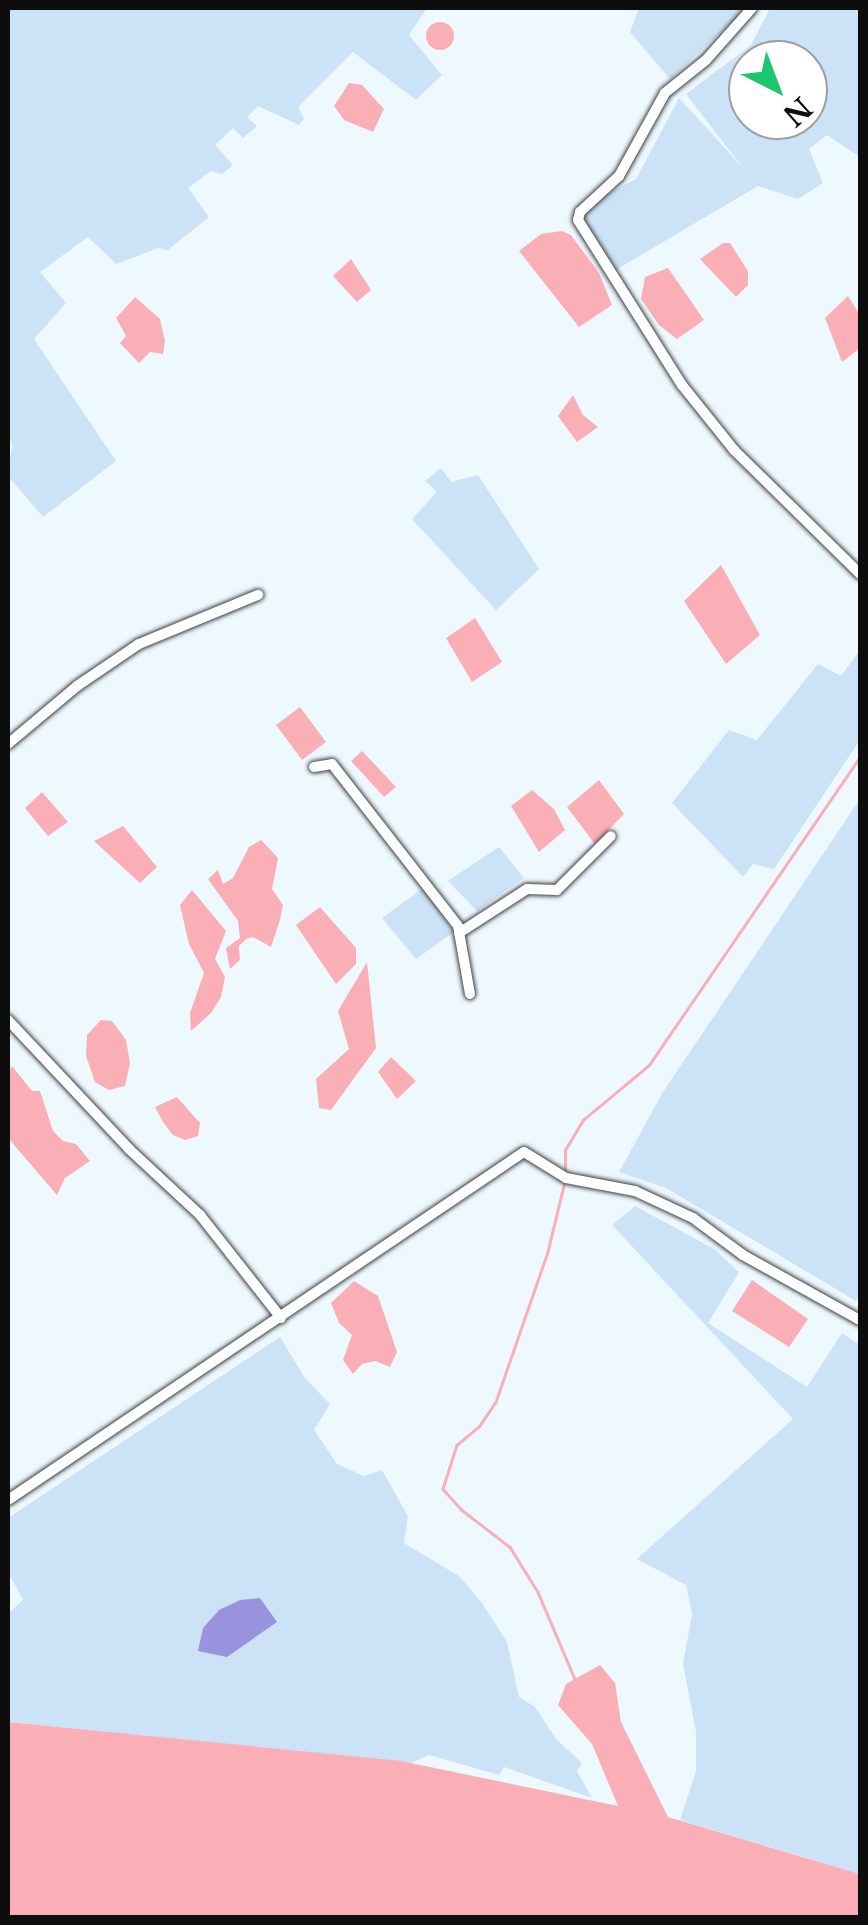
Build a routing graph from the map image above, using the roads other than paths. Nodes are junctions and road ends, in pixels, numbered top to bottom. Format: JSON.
{"nodes":[{"id":1,"x":752,"y":8,"type":"edge"},
{"id":2,"x":860,"y":574,"type":"edge"},
{"id":3,"x":258,"y":594,"type":"dead end"},
{"id":4,"x":8,"y":744,"type":"edge"},
{"id":5,"x":314,"y":768,"type":"dead end"},
{"id":6,"x":611,"y":836,"type":"dead end"},
{"id":7,"x":459,"y":933,"type":"junction"},
{"id":8,"x":470,"y":994,"type":"dead end"},
{"id":9,"x":8,"y":1020,"type":"edge"},
{"id":10,"x":281,"y":1318,"type":"junction"},
{"id":11,"x":860,"y":1320,"type":"edge"},
{"id":12,"x":8,"y":1500,"type":"edge"}],
"edges":[{"from":1,"to":2,"type":"street"},
{"from":3,"to":4,"type":"street"},
{"from":5,"to":7,"type":"street"},
{"from":6,"to":7,"type":"street"},
{"from":7,"to":8,"type":"street"},
{"from":9,"to":10,"type":"street"},
{"from":10,"to":11,"type":"street"},
{"from":10,"to":12,"type":"street"}]}
